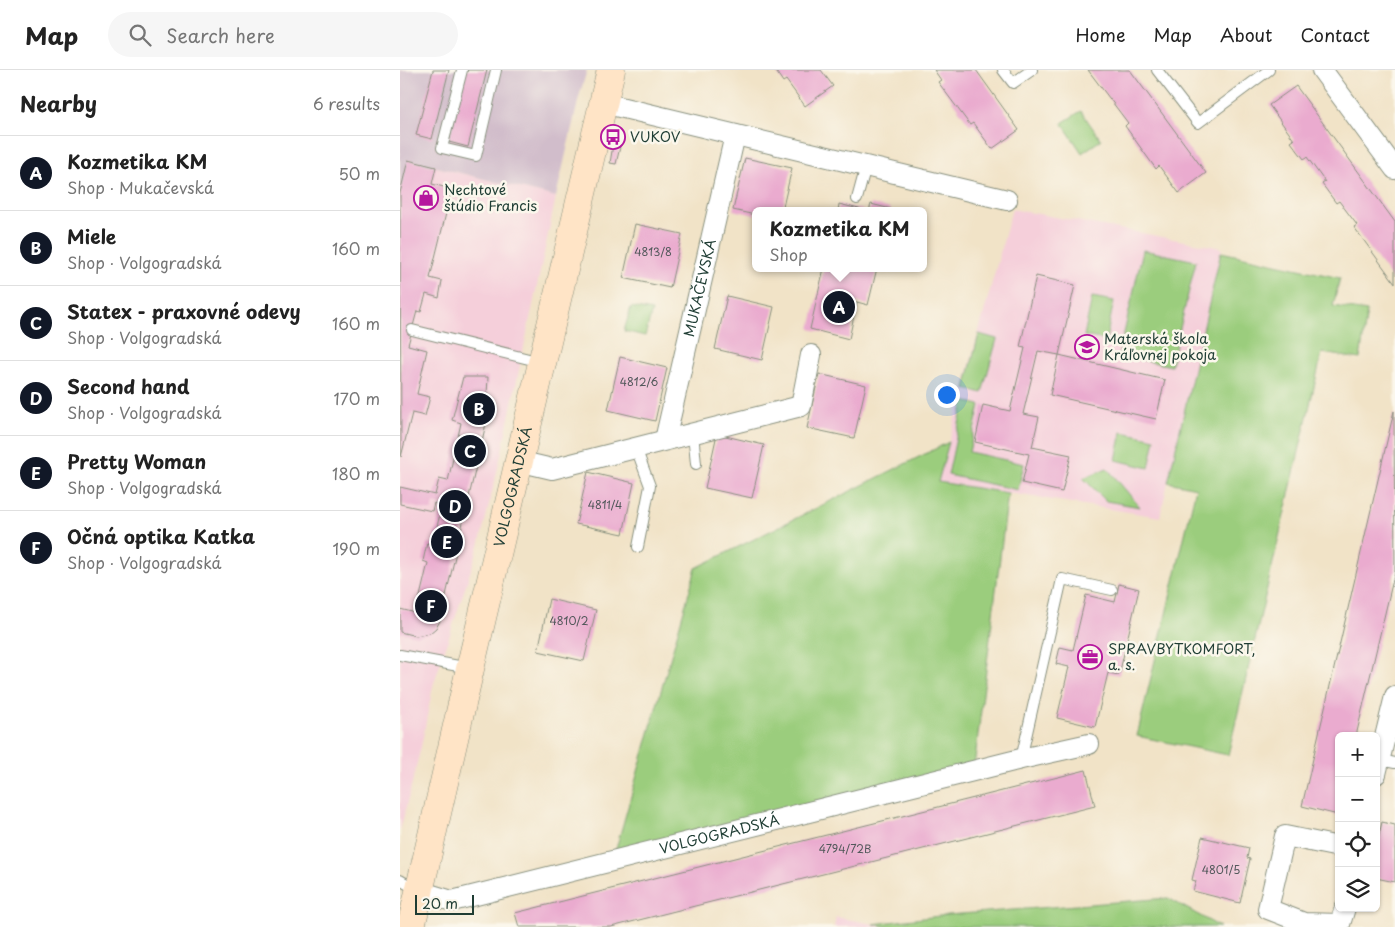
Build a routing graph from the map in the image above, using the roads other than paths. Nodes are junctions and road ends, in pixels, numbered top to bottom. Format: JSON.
{"nodes":[{"id":1,"x":462,"y":70,"type":"edge"},
{"id":2,"x":496,"y":70,"type":"edge"},
{"id":3,"x":610,"y":70,"type":"edge"},
{"id":4,"x":1003,"y":70,"type":"edge"},
{"id":5,"x":1032,"y":70,"type":"edge"},
{"id":6,"x":1157,"y":70,"type":"edge"},
{"id":7,"x":1269,"y":70,"type":"edge"},
{"id":8,"x":1322,"y":70,"type":"edge"},
{"id":9,"x":603,"y":103,"type":"junction"},
{"id":10,"x":735,"y":135,"type":"junction"},
{"id":11,"x":866,"y":166,"type":"junction"},
{"id":12,"x":1395,"y":169,"type":"edge"},
{"id":13,"x":857,"y":199,"type":"dead end"},
{"id":14,"x":1007,"y":200,"type":"dead end"},
{"id":15,"x":412,"y":330,"type":"dead end"},
{"id":16,"x":811,"y":355,"type":"dead end"},
{"id":17,"x":542,"y":362,"type":"junction"},
{"id":18,"x":693,"y":433,"type":"junction"},
{"id":19,"x":664,"y":440,"type":"junction"},
{"id":20,"x":636,"y":448,"type":"junction"},
{"id":21,"x":518,"y":461,"type":"junction"},
{"id":22,"x":696,"y":464,"type":"dead end"},
{"id":23,"x":638,"y":547,"type":"dead end"},
{"id":24,"x":1112,"y":590,"type":"dead end"},
{"id":25,"x":400,"y":655,"type":"edge"},
{"id":26,"x":470,"y":669,"type":"junction"},
{"id":27,"x":1394,"y":703,"type":"edge"},
{"id":28,"x":1089,"y":744,"type":"dead end"},
{"id":29,"x":1021,"y":759,"type":"junction"},
{"id":30,"x":1384,"y":766,"type":"edge"},
{"id":31,"x":1335,"y":846,"type":"edge"},
{"id":32,"x":410,"y":885,"type":"edge"},
{"id":33,"x":1344,"y":912,"type":"edge"},
{"id":34,"x":411,"y":927,"type":"edge"}],
"edges":[{"from":1,"to":2,"type":"lane"},
{"from":3,"to":9,"type":"street","name":"VOLGOGRADSKÁ"},
{"from":4,"to":5,"type":"lane"},
{"from":6,"to":7,"type":"lane"},
{"from":8,"to":12,"type":"street"},
{"from":9,"to":10,"type":"street"},
{"from":9,"to":17,"type":"street","name":"VOLGOGRADSKÁ"},
{"from":10,"to":11,"type":"street"},
{"from":10,"to":19,"type":"street","name":"MUKAČEVSKÁ"},
{"from":11,"to":13,"type":"lane"},
{"from":11,"to":14,"type":"street"},
{"from":15,"to":17,"type":"lane"},
{"from":16,"to":18,"type":"street"},
{"from":17,"to":21,"type":"street","name":"VOLGOGRADSKÁ"},
{"from":18,"to":19,"type":"street"},
{"from":18,"to":22,"type":"lane"},
{"from":19,"to":20,"type":"street"},
{"from":20,"to":21,"type":"street"},
{"from":20,"to":23,"type":"lane"},
{"from":21,"to":26,"type":"street","name":"VOLGOGRADSKÁ"},
{"from":24,"to":29,"type":"lane"},
{"from":25,"to":26,"type":"lane"},
{"from":26,"to":32,"type":"street","name":"VOLGOGRADSKÁ"},
{"from":27,"to":30,"type":"street"},
{"from":28,"to":29,"type":"street","name":"VOLGOGRADSKÁ"},
{"from":29,"to":32,"type":"street","name":"VOLGOGRADSKÁ"},
{"from":31,"to":33,"type":"street"},
{"from":32,"to":34,"type":"street","name":"VOLGOGRADSKÁ"}]}
